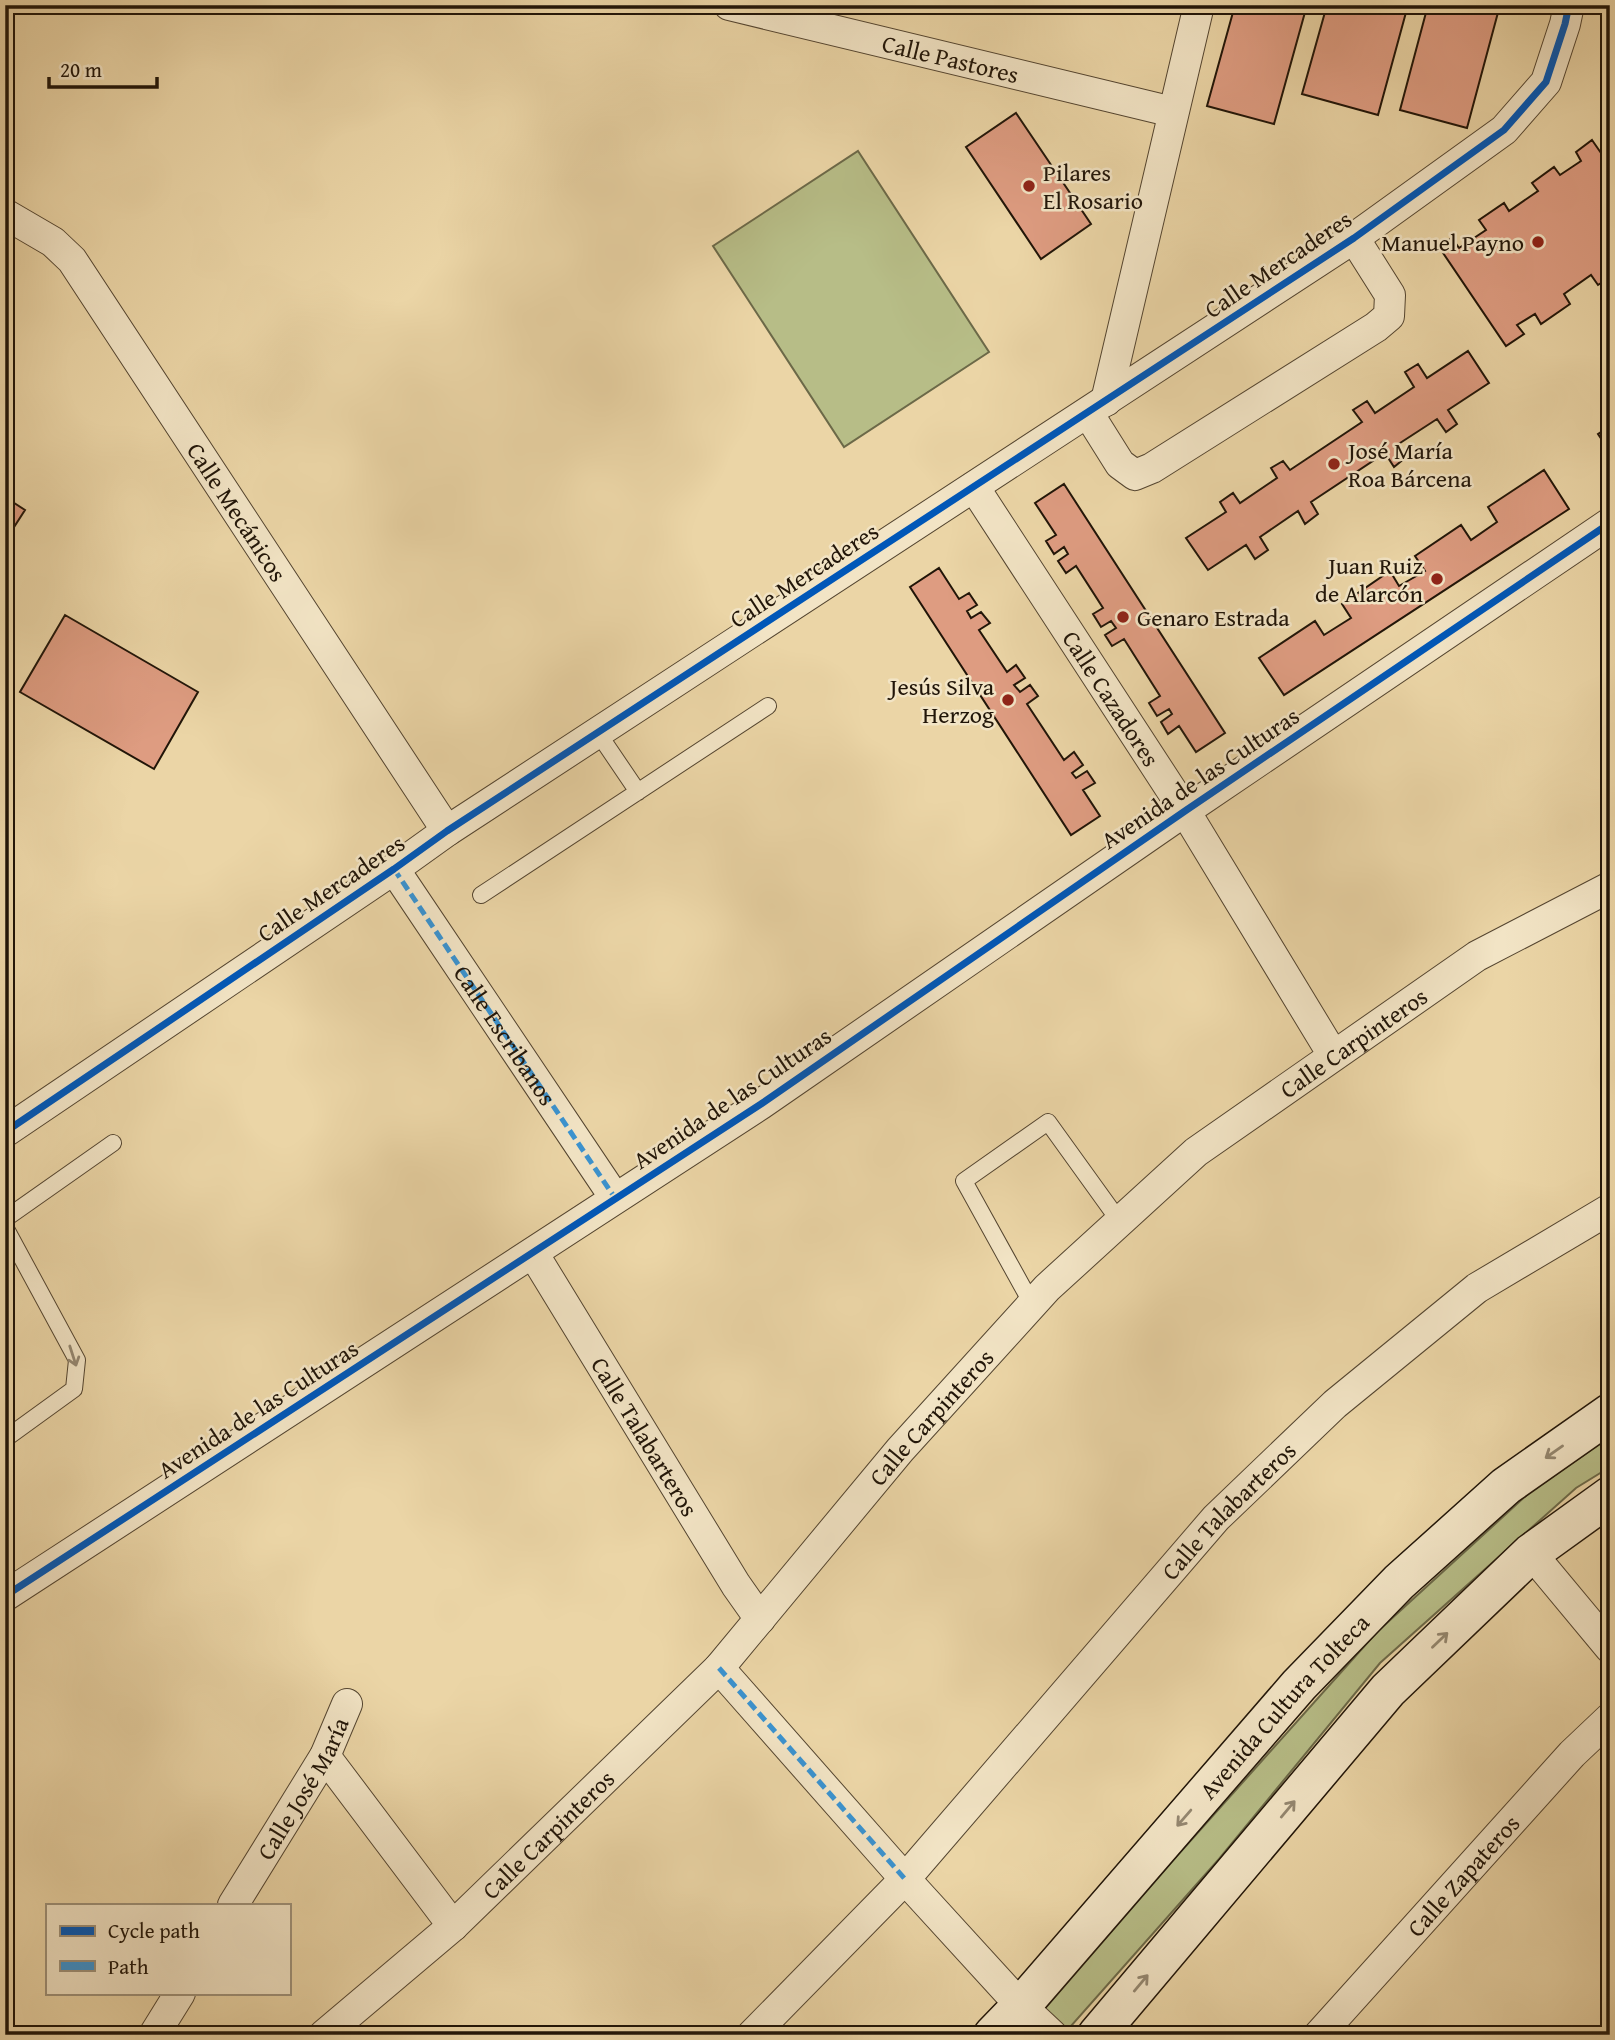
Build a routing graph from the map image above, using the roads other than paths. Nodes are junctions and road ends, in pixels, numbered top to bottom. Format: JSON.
{"nodes":[{"id":1,"x":729,"y":5,"type":"edge"},
{"id":2,"x":1199,"y":5,"type":"edge"},
{"id":3,"x":1569,"y":5,"type":"edge"},
{"id":4,"x":1173,"y":112,"type":"junction"},
{"id":5,"x":5,"y":214,"type":"edge"},
{"id":6,"x":1354,"y":238,"type":"junction"},
{"id":7,"x":1097,"y":407,"type":"junction"},
{"id":8,"x":974,"y":487,"type":"junction"},
{"id":9,"x":1610,"y":523,"type":"edge"},
{"id":10,"x":768,"y":706,"type":"dead end"},
{"id":11,"x":598,"y":733,"type":"junction"},
{"id":12,"x":638,"y":792,"type":"junction"},
{"id":13,"x":1185,"y":811,"type":"junction"},
{"id":14,"x":447,"y":831,"type":"junction"},
{"id":15,"x":394,"y":869,"type":"junction"},
{"id":16,"x":1610,"y":887,"type":"edge"},
{"id":17,"x":481,"y":895,"type":"dead end"},
{"id":18,"x":1333,"y":1055,"type":"junction"},
{"id":19,"x":5,"y":1132,"type":"edge"},
{"id":20,"x":113,"y":1143,"type":"dead end"},
{"id":21,"x":615,"y":1198,"type":"junction"},
{"id":22,"x":1610,"y":1209,"type":"edge"},
{"id":23,"x":5,"y":1219,"type":"edge"},
{"id":24,"x":1120,"y":1222,"type":"junction"},
{"id":25,"x":5,"y":1227,"type":"edge"},
{"id":26,"x":533,"y":1253,"type":"junction"},
{"id":27,"x":1032,"y":1304,"type":"junction"},
{"id":28,"x":1610,"y":1413,"type":"edge"},
{"id":29,"x":5,"y":1439,"type":"edge"},
{"id":30,"x":1610,"y":1496,"type":"edge"},
{"id":31,"x":1531,"y":1553,"type":"junction"},
{"id":32,"x":5,"y":1596,"type":"edge"},
{"id":33,"x":760,"y":1619,"type":"junction"},
{"id":34,"x":1610,"y":1648,"type":"edge"},
{"id":35,"x":719,"y":1668,"type":"junction"},
{"id":36,"x":347,"y":1704,"type":"dead end"},
{"id":37,"x":1610,"y":1718,"type":"edge"},
{"id":38,"x":324,"y":1756,"type":"junction"},
{"id":39,"x":905,"y":1879,"type":"junction"},
{"id":40,"x":234,"y":1904,"type":"edge"},
{"id":41,"x":453,"y":1926,"type":"junction"},
{"id":42,"x":179,"y":1994,"type":"edge"},
{"id":43,"x":1021,"y":2006,"type":"junction"},
{"id":44,"x":154,"y":2035,"type":"edge"},
{"id":45,"x":324,"y":2035,"type":"edge"},
{"id":46,"x":752,"y":2035,"type":"edge"},
{"id":47,"x":993,"y":2035,"type":"edge"},
{"id":48,"x":1052,"y":2035,"type":"edge"},
{"id":49,"x":1097,"y":2035,"type":"edge"},
{"id":50,"x":1319,"y":2035,"type":"edge"}],
"edges":[{"from":1,"to":4,"type":"street","name":"Calle Pastores"},
{"from":2,"to":4,"type":"street"},
{"from":3,"to":6,"type":"street","name":"Calle Mercaderes"},
{"from":4,"to":7,"type":"street"},
{"from":5,"to":14,"type":"street","name":"Calle Mecánicos"},
{"from":6,"to":7,"type":"street","name":"Calle Mercaderes"},
{"from":6,"to":7,"type":"street"},
{"from":7,"to":8,"type":"street","name":"Calle Mercaderes"},
{"from":8,"to":11,"type":"street","name":"Calle Mercaderes"},
{"from":8,"to":13,"type":"street","name":"Calle Cazadores"},
{"from":9,"to":13,"type":"street","name":"Avenida de las Culturas"},
{"from":10,"to":12,"type":"lane"},
{"from":11,"to":12,"type":"lane"},
{"from":11,"to":14,"type":"street","name":"Calle Mercaderes"},
{"from":12,"to":17,"type":"lane"},
{"from":13,"to":18,"type":"street","name":"Calle Cazadores"},
{"from":13,"to":21,"type":"street","name":"Avenida de las Culturas"},
{"from":14,"to":15,"type":"street","name":"Calle Mercaderes"},
{"from":15,"to":19,"type":"street","name":"Calle Mercaderes"},
{"from":15,"to":21,"type":"street","name":"Calle Escribanos"},
{"from":16,"to":18,"type":"street","name":"Calle Carpinteros"},
{"from":18,"to":24,"type":"street","name":"Calle Carpinteros"},
{"from":20,"to":23,"type":"lane"},
{"from":21,"to":26,"type":"street","name":"Avenida de las Culturas"},
{"from":22,"to":39,"type":"street","name":"Calle Talabarteros"},
{"from":24,"to":27,"type":"street","name":"Calle Carpinteros"},
{"from":24,"to":27,"type":"lane"},
{"from":25,"to":29,"type":"lane","one_way":true},
{"from":26,"to":32,"type":"street","name":"Avenida de las Culturas"},
{"from":26,"to":33,"type":"street","name":"Calle Talabarteros"},
{"from":27,"to":33,"type":"street","name":"Calle Carpinteros"},
{"from":28,"to":43,"type":"street","name":"Avenida Cultura Tolteca","one_way":true},
{"from":30,"to":31,"type":"street"},
{"from":31,"to":34,"type":"street"},
{"from":49,"to":31,"type":"street","one_way":true},
{"from":33,"to":35,"type":"street","name":"Calle Carpinteros"},
{"from":35,"to":39,"type":"street"},
{"from":35,"to":41,"type":"street","name":"Calle Carpinteros"},
{"from":36,"to":38,"type":"street","name":"Calle José María"},
{"from":37,"to":50,"type":"street","name":"Calle Zapateros"},
{"from":38,"to":40,"type":"street","name":"Calle José María"},
{"from":38,"to":41,"type":"street"},
{"from":39,"to":43,"type":"street"},
{"from":39,"to":46,"type":"street","name":"Calle Talabarteros"},
{"from":41,"to":45,"type":"street","name":"Calle Carpinteros"},
{"from":42,"to":44,"type":"street"},
{"from":43,"to":47,"type":"street","name":"Avenida Cultura Tolteca"},
{"from":43,"to":48,"type":"street"}]}
